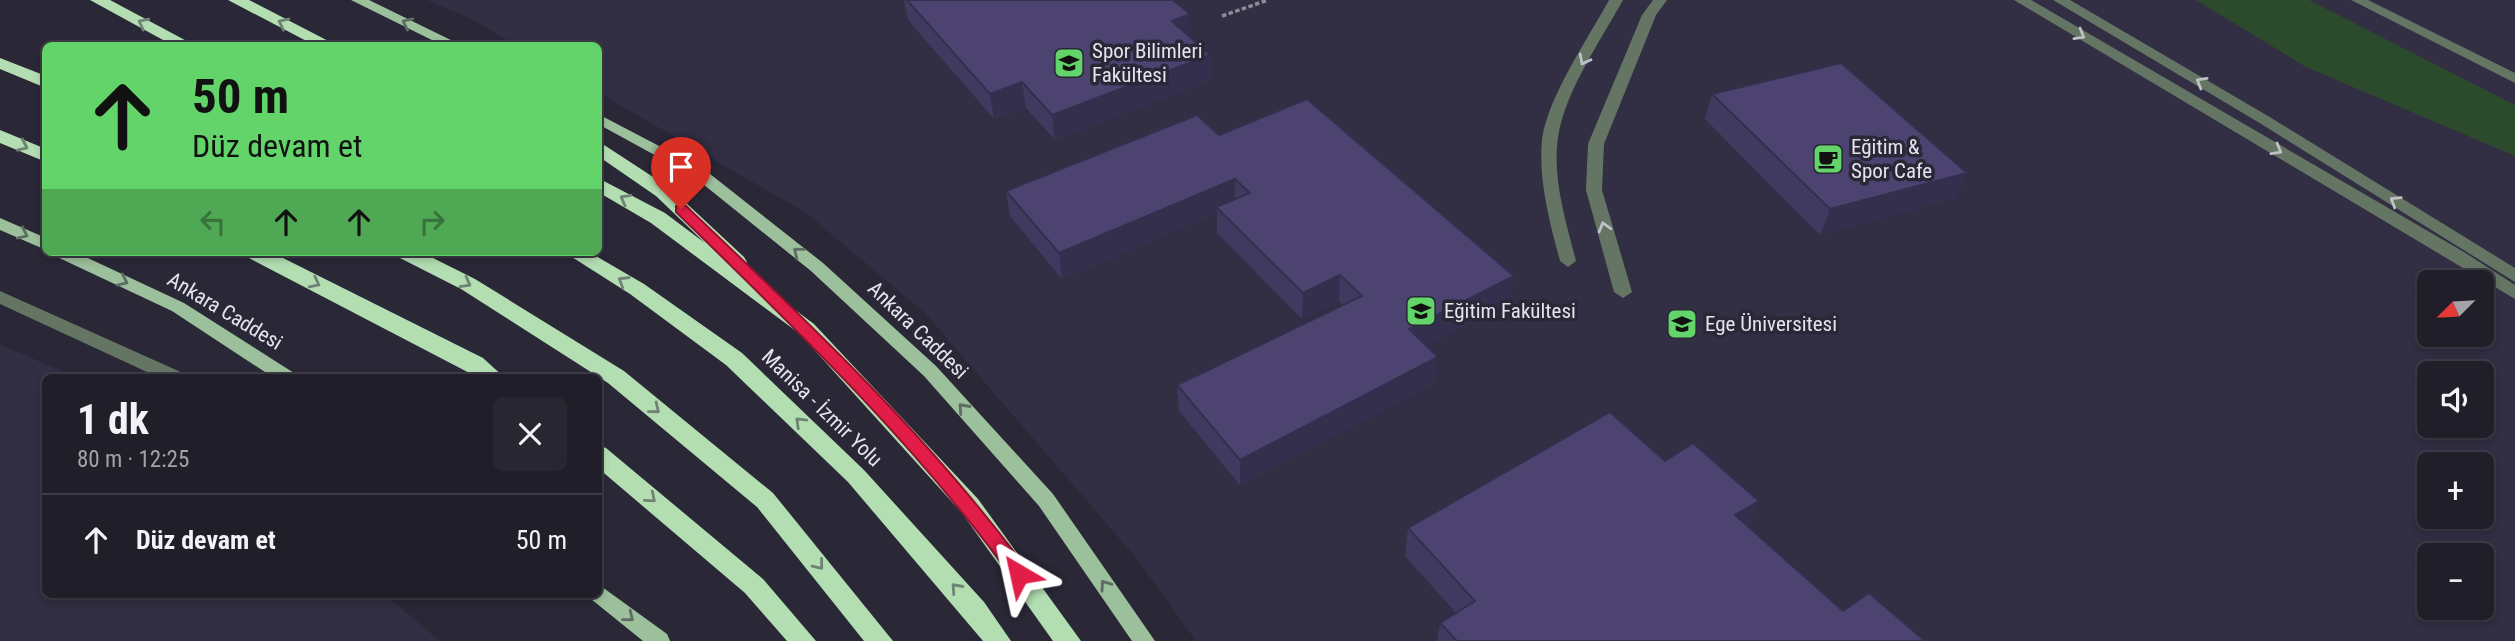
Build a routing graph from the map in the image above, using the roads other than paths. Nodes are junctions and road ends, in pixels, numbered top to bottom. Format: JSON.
{"nodes":[{"id":1,"x":98,"y":0,"type":"edge"},
{"id":2,"x":236,"y":0,"type":"edge"},
{"id":3,"x":358,"y":0,"type":"edge"},
{"id":4,"x":1616,"y":0,"type":"edge"},
{"id":5,"x":1660,"y":0,"type":"edge"},
{"id":6,"x":2021,"y":0,"type":"edge"},
{"id":7,"x":2060,"y":0,"type":"edge"},
{"id":8,"x":2358,"y":0,"type":"edge"},
{"id":9,"x":180,"y":42,"type":"edge"},
{"id":10,"x":322,"y":42,"type":"edge"},
{"id":11,"x":449,"y":42,"type":"edge"},
{"id":12,"x":0,"y":63,"type":"edge"},
{"id":13,"x":2515,"y":79,"type":"edge"},
{"id":14,"x":42,"y":81,"type":"edge"},
{"id":15,"x":602,"y":120,"type":"edge"},
{"id":16,"x":0,"y":135,"type":"edge"},
{"id":17,"x":602,"y":150,"type":"edge"},
{"id":18,"x":42,"y":154,"type":"edge"},
{"id":19,"x":602,"y":186,"type":"edge"},
{"id":20,"x":0,"y":223,"type":"edge"},
{"id":21,"x":2430,"y":232,"type":"junction"},
{"id":22,"x":42,"y":243,"type":"edge"},
{"id":23,"x":2465,"y":253,"type":"junction"},
{"id":24,"x":70,"y":256,"type":"edge"},
{"id":25,"x":262,"y":256,"type":"edge"},
{"id":26,"x":413,"y":256,"type":"edge"},
{"id":27,"x":582,"y":256,"type":"edge"},
{"id":28,"x":1568,"y":261,"type":"dead end"},
{"id":29,"x":2515,"y":276,"type":"edge"},
{"id":30,"x":1623,"y":292,"type":"dead end"},
{"id":31,"x":2515,"y":293,"type":"edge"},
{"id":32,"x":0,"y":297,"type":"edge"},
{"id":33,"x":807,"y":329,"type":"junction"},
{"id":34,"x":168,"y":374,"type":"edge"},
{"id":35,"x":282,"y":374,"type":"edge"},
{"id":36,"x":489,"y":374,"type":"edge"},
{"id":37,"x":602,"y":457,"type":"edge"},
{"id":38,"x":602,"y":596,"type":"edge"},
{"id":39,"x":659,"y":641,"type":"edge"},
{"id":40,"x":803,"y":641,"type":"edge"},
{"id":41,"x":880,"y":641,"type":"edge"},
{"id":42,"x":998,"y":641,"type":"edge"},
{"id":43,"x":1068,"y":641,"type":"edge"},
{"id":44,"x":1144,"y":641,"type":"edge"}],
"edges":[{"from":9,"to":1,"type":"highway","one_way":true},
{"from":10,"to":2,"type":"highway","one_way":true},
{"from":11,"to":3,"type":"main road","one_way":true},
{"from":4,"to":28,"type":"street","one_way":true},
{"from":30,"to":5,"type":"street","one_way":true},
{"from":6,"to":21,"type":"street","one_way":true},
{"from":21,"to":7,"type":"street","one_way":true},
{"from":8,"to":13,"type":"street"},
{"from":12,"to":14,"type":"highway"},
{"from":44,"to":15,"type":"main road","name":"Ankara Caddesi","one_way":true},
{"from":16,"to":18,"type":"highway","one_way":true},
{"from":17,"to":33,"type":"highway"},
{"from":33,"to":19,"type":"highway","one_way":true},
{"from":20,"to":22,"type":"main road","one_way":true},
{"from":21,"to":23,"type":"street"},
{"from":23,"to":29,"type":"street"},
{"from":23,"to":31,"type":"street"},
{"from":24,"to":35,"type":"main road","name":"Ankara Caddesi","one_way":true},
{"from":25,"to":36,"type":"highway","one_way":true},
{"from":26,"to":41,"type":"highway","one_way":true},
{"from":42,"to":27,"type":"highway","name":"Manisa - İzmir Yolu","one_way":true},
{"from":32,"to":34,"type":"street"},
{"from":33,"to":43,"type":"highway"},
{"from":37,"to":40,"type":"highway","one_way":true},
{"from":38,"to":39,"type":"main road","one_way":true}]}
